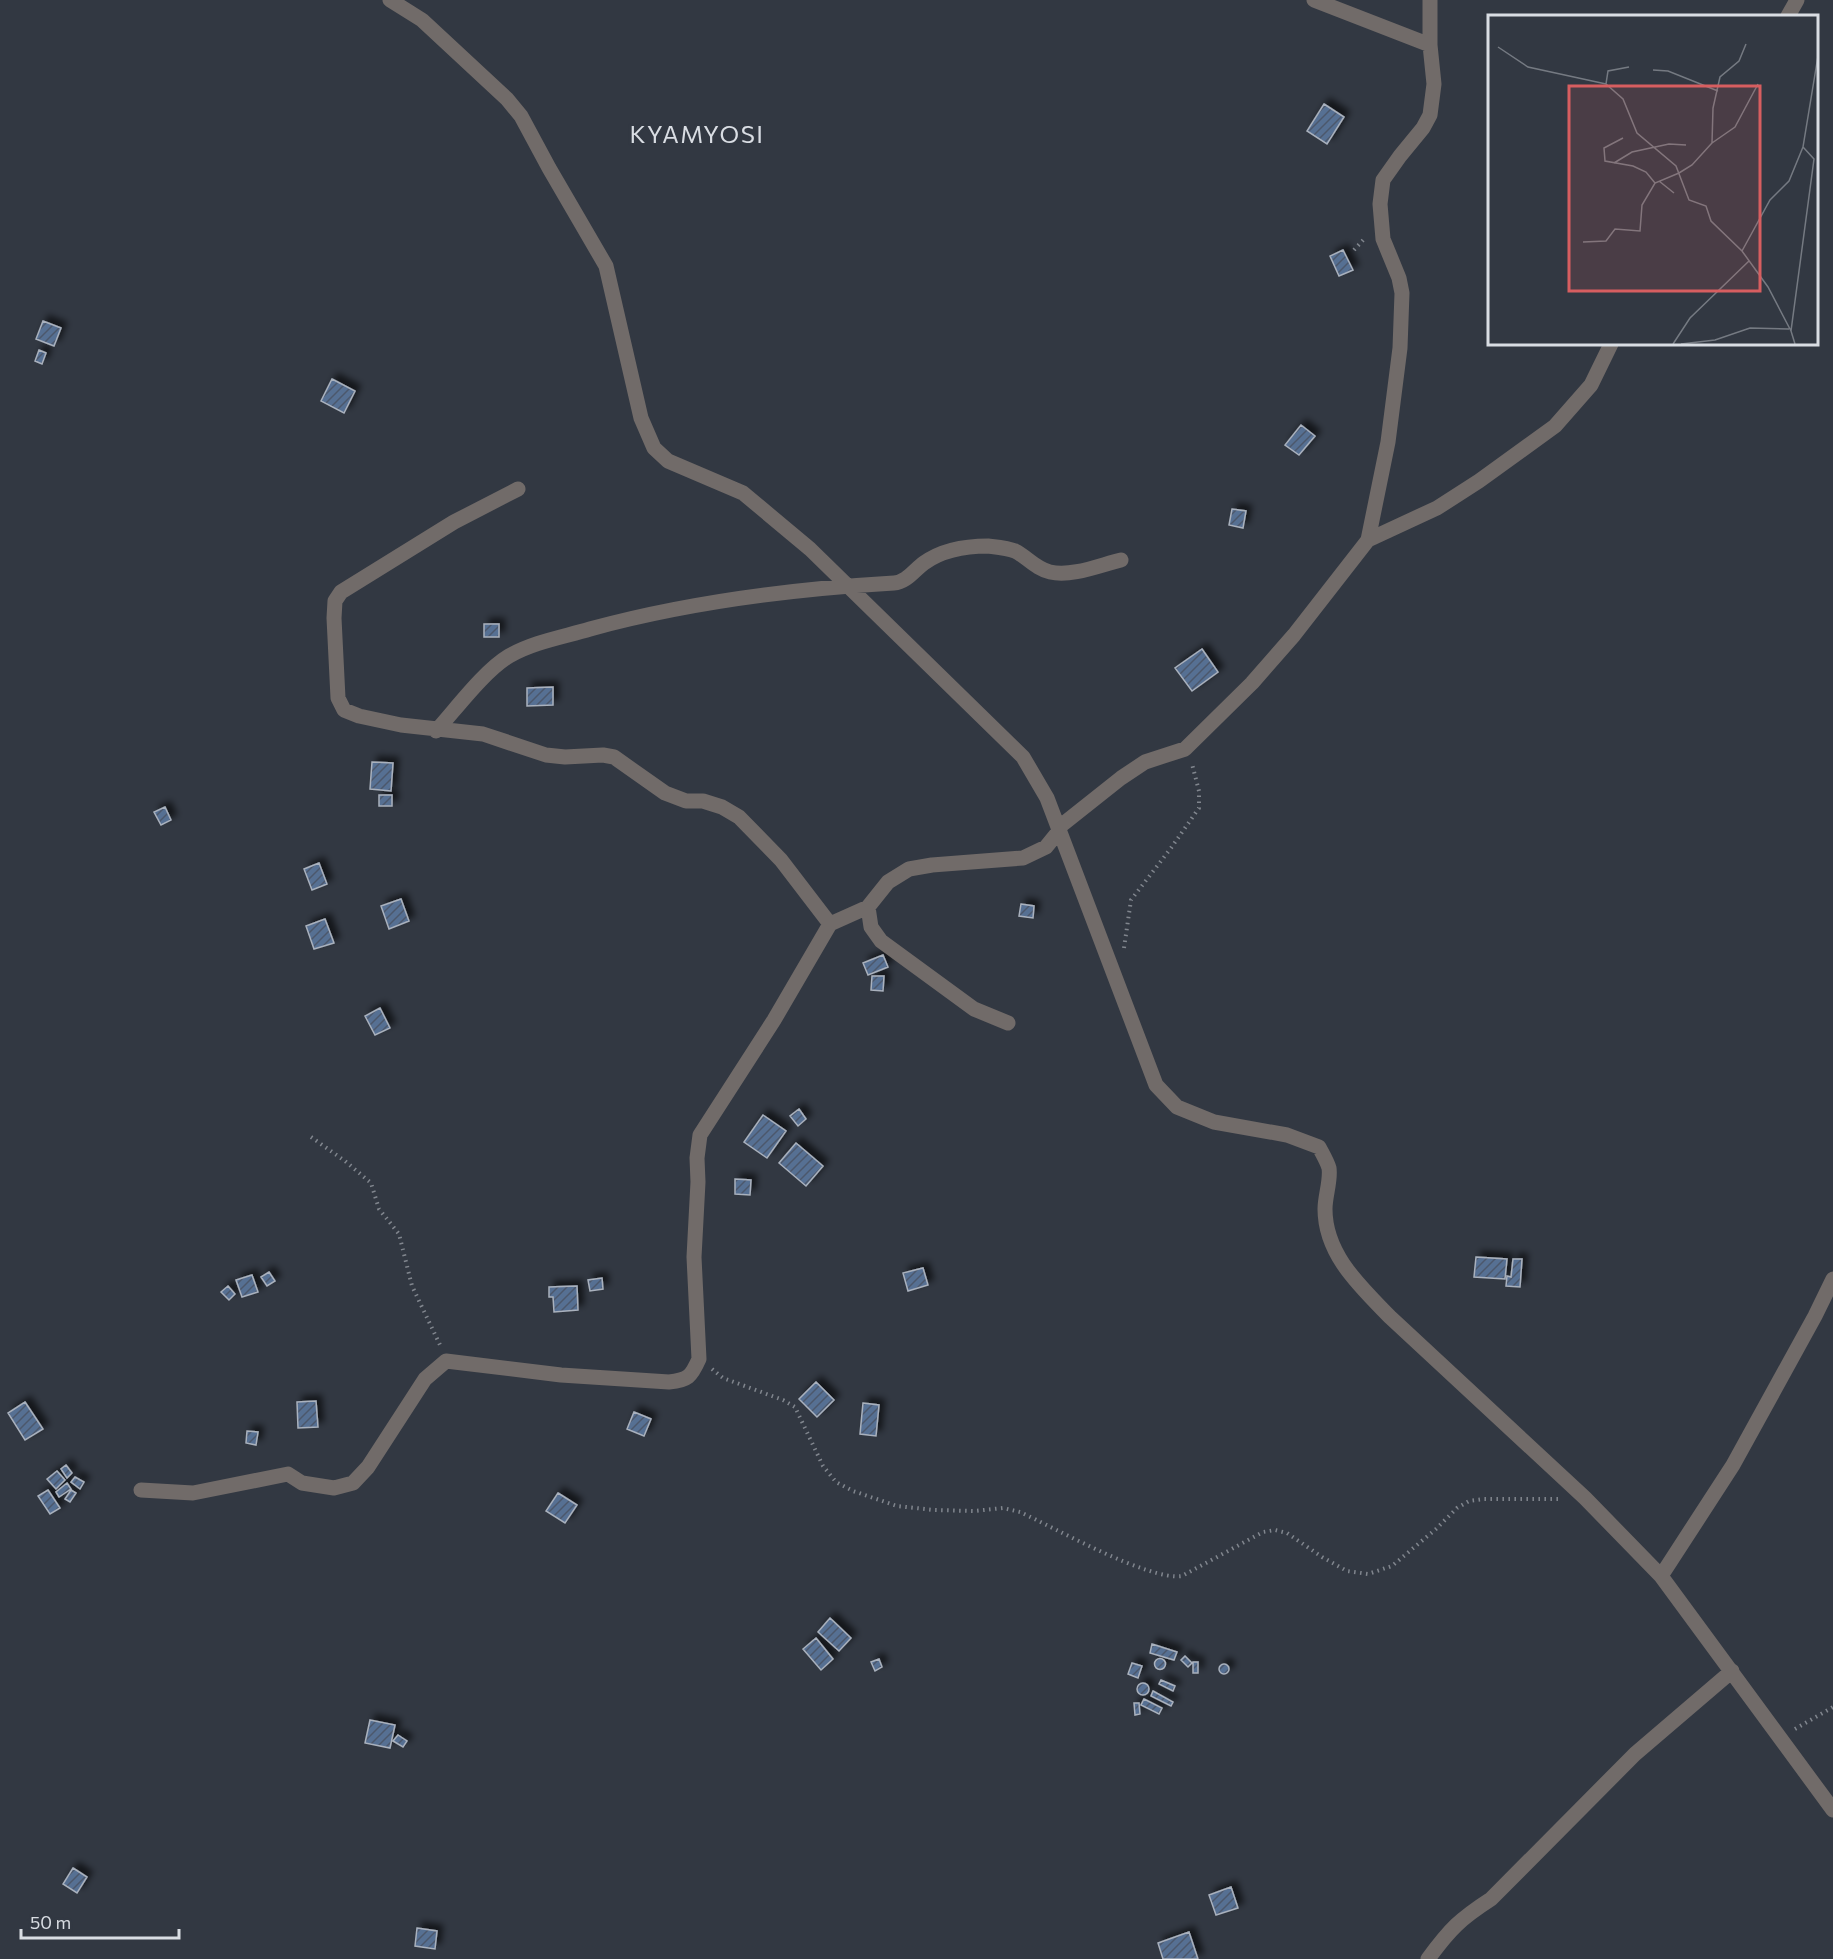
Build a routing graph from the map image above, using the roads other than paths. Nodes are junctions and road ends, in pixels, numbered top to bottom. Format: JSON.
{"nodes":[{"id":1,"x":390,"y":0,"type":"edge"},
{"id":2,"x":1314,"y":0,"type":"edge"},
{"id":3,"x":1430,"y":0,"type":"edge"},
{"id":4,"x":1797,"y":0,"type":"edge"},
{"id":5,"x":1789,"y":15,"type":"edge"},
{"id":6,"x":1430,"y":45,"type":"junction"},
{"id":7,"x":1611,"y":345,"type":"edge"},
{"id":8,"x":518,"y":489,"type":"dead end"},
{"id":9,"x":1368,"y":540,"type":"junction"},
{"id":10,"x":1121,"y":560,"type":"dead end"},
{"id":11,"x":845,"y":586,"type":"junction"},
{"id":12,"x":436,"y":730,"type":"junction"},
{"id":13,"x":1058,"y":830,"type":"junction"},
{"id":14,"x":868,"y":907,"type":"junction"},
{"id":15,"x":830,"y":924,"type":"junction"},
{"id":16,"x":1008,"y":1023,"type":"dead end"},
{"id":17,"x":1833,"y":1279,"type":"edge"},
{"id":18,"x":141,"y":1490,"type":"dead end"},
{"id":19,"x":1661,"y":1576,"type":"junction"},
{"id":20,"x":1732,"y":1671,"type":"junction"},
{"id":21,"x":1833,"y":1810,"type":"edge"},
{"id":22,"x":1428,"y":1959,"type":"edge"}],
"edges":[{"from":1,"to":11,"type":"street"},
{"from":2,"to":6,"type":"street"},
{"from":3,"to":6,"type":"street"},
{"from":4,"to":5,"type":"street"},
{"from":6,"to":9,"type":"street"},
{"from":7,"to":9,"type":"street"},
{"from":8,"to":12,"type":"street"},
{"from":9,"to":13,"type":"street"},
{"from":10,"to":11,"type":"street"},
{"from":11,"to":12,"type":"street"},
{"from":11,"to":13,"type":"street"},
{"from":12,"to":15,"type":"street"},
{"from":13,"to":14,"type":"street"},
{"from":13,"to":19,"type":"street"},
{"from":14,"to":15,"type":"street"},
{"from":14,"to":16,"type":"street"},
{"from":15,"to":18,"type":"street"},
{"from":17,"to":19,"type":"street"},
{"from":19,"to":20,"type":"street"},
{"from":20,"to":21,"type":"street"},
{"from":20,"to":22,"type":"street"}]}
